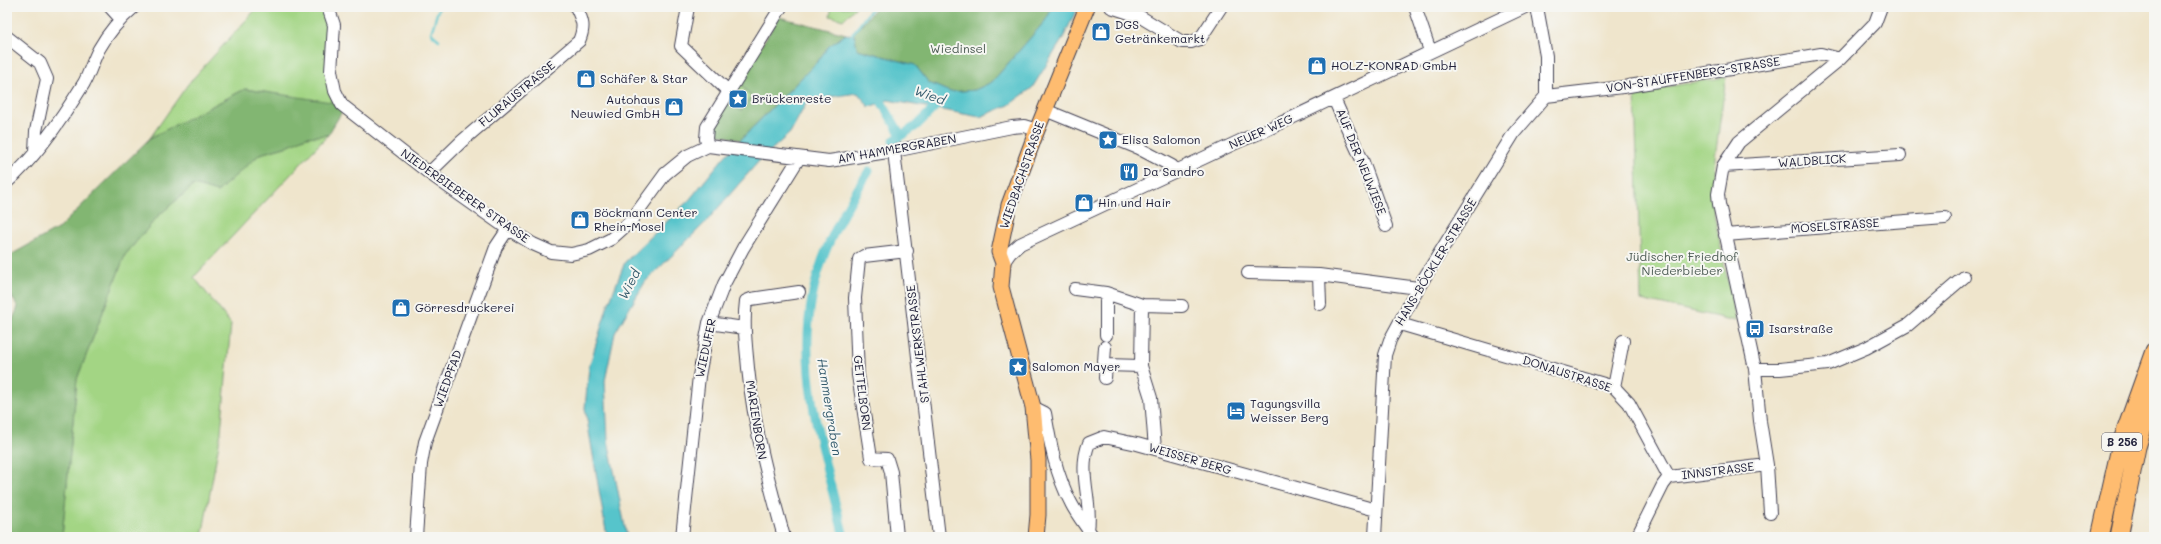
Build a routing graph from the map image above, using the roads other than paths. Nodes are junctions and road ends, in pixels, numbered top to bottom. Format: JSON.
{"nodes":[{"id":1,"x":110,"y":7,"type":"edge"},
{"id":2,"x":134,"y":7,"type":"edge"},
{"id":3,"x":328,"y":7,"type":"edge"},
{"id":4,"x":576,"y":7,"type":"edge"},
{"id":5,"x":688,"y":7,"type":"edge"},
{"id":6,"x":781,"y":7,"type":"edge"},
{"id":7,"x":1087,"y":7,"type":"edge"},
{"id":8,"x":1112,"y":7,"type":"edge"},
{"id":9,"x":1221,"y":7,"type":"edge"},
{"id":10,"x":1415,"y":7,"type":"edge"},
{"id":11,"x":1525,"y":7,"type":"edge"},
{"id":12,"x":1537,"y":7,"type":"edge"},
{"id":13,"x":1881,"y":7,"type":"edge"},
{"id":14,"x":120,"y":18,"type":"junction"},
{"id":15,"x":7,"y":37,"type":"edge"},
{"id":16,"x":1430,"y":51,"type":"junction"},
{"id":17,"x":1840,"y":59,"type":"junction"},
{"id":18,"x":728,"y":91,"type":"junction"},
{"id":19,"x":1546,"y":96,"type":"junction"},
{"id":20,"x":1334,"y":98,"type":"junction"},
{"id":21,"x":1045,"y":110,"type":"junction"},
{"id":22,"x":1037,"y":130,"type":"junction"},
{"id":23,"x":708,"y":146,"type":"junction"},
{"id":24,"x":894,"y":151,"type":"junction"},
{"id":25,"x":35,"y":152,"type":"junction"},
{"id":26,"x":1900,"y":155,"type":"dead end"},
{"id":27,"x":799,"y":158,"type":"junction"},
{"id":28,"x":1723,"y":166,"type":"junction"},
{"id":29,"x":1175,"y":171,"type":"junction"},
{"id":30,"x":429,"y":173,"type":"junction"},
{"id":31,"x":7,"y":182,"type":"edge"},
{"id":32,"x":1945,"y":218,"type":"dead end"},
{"id":33,"x":1386,"y":226,"type":"dead end"},
{"id":34,"x":508,"y":228,"type":"junction"},
{"id":35,"x":1725,"y":235,"type":"junction"},
{"id":36,"x":907,"y":251,"type":"junction"},
{"id":37,"x":1003,"y":263,"type":"junction"},
{"id":38,"x":1248,"y":273,"type":"dead end"},
{"id":39,"x":1319,"y":275,"type":"junction"},
{"id":40,"x":1964,"y":277,"type":"dead end"},
{"id":41,"x":1418,"y":288,"type":"junction"},
{"id":42,"x":1075,"y":289,"type":"dead end"},
{"id":43,"x":799,"y":292,"type":"dead end"},
{"id":44,"x":1106,"y":293,"type":"junction"},
{"id":45,"x":1320,"y":304,"type":"dead end"},
{"id":46,"x":1142,"y":305,"type":"junction"},
{"id":47,"x":1182,"y":306,"type":"dead end"},
{"id":48,"x":709,"y":323,"type":"junction"},
{"id":49,"x":1400,"y":324,"type":"junction"},
{"id":50,"x":744,"y":328,"type":"junction"},
{"id":51,"x":1623,"y":341,"type":"dead end"},
{"id":52,"x":2154,"y":351,"type":"edge"},
{"id":53,"x":1106,"y":365,"type":"junction"},
{"id":54,"x":1141,"y":366,"type":"junction"},
{"id":55,"x":1755,"y":368,"type":"junction"},
{"id":56,"x":1105,"y":378,"type":"dead end"},
{"id":57,"x":1614,"y":387,"type":"junction"},
{"id":58,"x":2154,"y":394,"type":"edge"},
{"id":59,"x":1033,"y":407,"type":"junction"},
{"id":60,"x":1155,"y":449,"type":"junction"},
{"id":61,"x":1767,"y":465,"type":"junction"},
{"id":62,"x":1669,"y":477,"type":"junction"},
{"id":63,"x":1376,"y":510,"type":"junction"},
{"id":64,"x":1770,"y":513,"type":"dead end"},
{"id":65,"x":1090,"y":533,"type":"edge"},
{"id":66,"x":416,"y":537,"type":"edge"},
{"id":67,"x":682,"y":537,"type":"edge"},
{"id":68,"x":784,"y":537,"type":"edge"},
{"id":69,"x":897,"y":537,"type":"edge"},
{"id":70,"x":939,"y":537,"type":"edge"},
{"id":71,"x":1036,"y":537,"type":"edge"},
{"id":72,"x":1375,"y":537,"type":"edge"},
{"id":73,"x":1637,"y":537,"type":"edge"},
{"id":74,"x":2100,"y":537,"type":"edge"},
{"id":75,"x":2119,"y":537,"type":"edge"}],
"edges":[{"from":1,"to":14,"type":"street"},
{"from":2,"to":14,"type":"street"},
{"from":3,"to":30,"type":"street","name":"NIEDERBIEBERER STRASSE"},
{"from":4,"to":30,"type":"street","name":"FLURAUSTRASSE"},
{"from":5,"to":18,"type":"street"},
{"from":6,"to":18,"type":"street"},
{"from":7,"to":21,"type":"main road","name":"WIEDBACHSTRASSE"},
{"from":8,"to":9,"type":"street"},
{"from":10,"to":16,"type":"street"},
{"from":11,"to":16,"type":"street","name":"NEUER WEG"},
{"from":12,"to":19,"type":"street"},
{"from":13,"to":17,"type":"street"},
{"from":14,"to":25,"type":"street"},
{"from":15,"to":25,"type":"street"},
{"from":16,"to":20,"type":"street","name":"NEUER WEG"},
{"from":17,"to":19,"type":"street","name":"VON-STAUFFENBERG-STRASSE"},
{"from":17,"to":28,"type":"street"},
{"from":18,"to":23,"type":"street"},
{"from":19,"to":41,"type":"street","name":"HANS-BÖCKLER-STRASSE"},
{"from":20,"to":29,"type":"street","name":"NEUER WEG"},
{"from":20,"to":33,"type":"street","name":"AUF DER NEUWIESE"},
{"from":21,"to":22,"type":"main road","name":"WIEDBACHSTRASSE"},
{"from":21,"to":29,"type":"street"},
{"from":22,"to":24,"type":"street","name":"AM HAMMERGRABEN"},
{"from":22,"to":37,"type":"main road","name":"WIEDBACHSTRASSE"},
{"from":23,"to":27,"type":"street","name":"AM HAMMERGRABEN"},
{"from":23,"to":34,"type":"street","name":"NIEDERBIEBERER STRASSE"},
{"from":24,"to":27,"type":"street","name":"AM HAMMERGRABEN"},
{"from":24,"to":36,"type":"street","name":"STAHLWERKSTRASSE"},
{"from":25,"to":31,"type":"street"},
{"from":26,"to":28,"type":"street","name":"WALDBLICK"},
{"from":27,"to":48,"type":"street","name":"WIEDUFER"},
{"from":28,"to":35,"type":"street"},
{"from":29,"to":37,"type":"street","name":"NEUER WEG"},
{"from":30,"to":34,"type":"street","name":"NIEDERBIEBERER STRASSE"},
{"from":32,"to":35,"type":"street","name":"MOSELSTRASSE"},
{"from":34,"to":66,"type":"street","name":"WIEDPFAD"},
{"from":35,"to":55,"type":"street"},
{"from":36,"to":69,"type":"street","name":"GETTELBORN"},
{"from":36,"to":70,"type":"street","name":"STAHLWERKSTRASSE"},
{"from":37,"to":59,"type":"main road","name":"WIEDBACHSTRASSE"},
{"from":38,"to":39,"type":"street"},
{"from":39,"to":41,"type":"street"},
{"from":39,"to":45,"type":"street"},
{"from":40,"to":55,"type":"street"},
{"from":41,"to":49,"type":"street","name":"HANS-BÖCKLER-STRASSE"},
{"from":42,"to":44,"type":"street"},
{"from":43,"to":50,"type":"street","name":"MARIENBORN"},
{"from":44,"to":46,"type":"street"},
{"from":44,"to":53,"type":"street"},
{"from":46,"to":47,"type":"street"},
{"from":46,"to":54,"type":"street"},
{"from":48,"to":50,"type":"street"},
{"from":48,"to":67,"type":"street","name":"WIEDUFER"},
{"from":49,"to":57,"type":"street","name":"DONAUSTRASSE"},
{"from":49,"to":63,"type":"street","name":"HANS-BÖCKLER-STRASSE"},
{"from":50,"to":68,"type":"street","name":"MARIENBORN"},
{"from":51,"to":57,"type":"street"},
{"from":52,"to":74,"type":"highway","number":"B 256"},
{"from":53,"to":54,"type":"street"},
{"from":53,"to":56,"type":"street"},
{"from":54,"to":60,"type":"street"},
{"from":55,"to":61,"type":"street"},
{"from":57,"to":62,"type":"street","name":"DONAUSTRASSE"},
{"from":58,"to":75,"type":"highway","number":"B 256"},
{"from":59,"to":65,"type":"street"},
{"from":59,"to":71,"type":"main road","name":"WIEDBACHSTRASSE"},
{"from":60,"to":63,"type":"street","name":"WEISSER BERG"},
{"from":60,"to":65,"type":"street","name":"WEISSER BERG"},
{"from":61,"to":62,"type":"street","name":"INNSTRASSE"},
{"from":61,"to":64,"type":"street"},
{"from":62,"to":73,"type":"street"},
{"from":63,"to":72,"type":"street","name":"HANS-BÖCKLER-STRASSE"}]}
